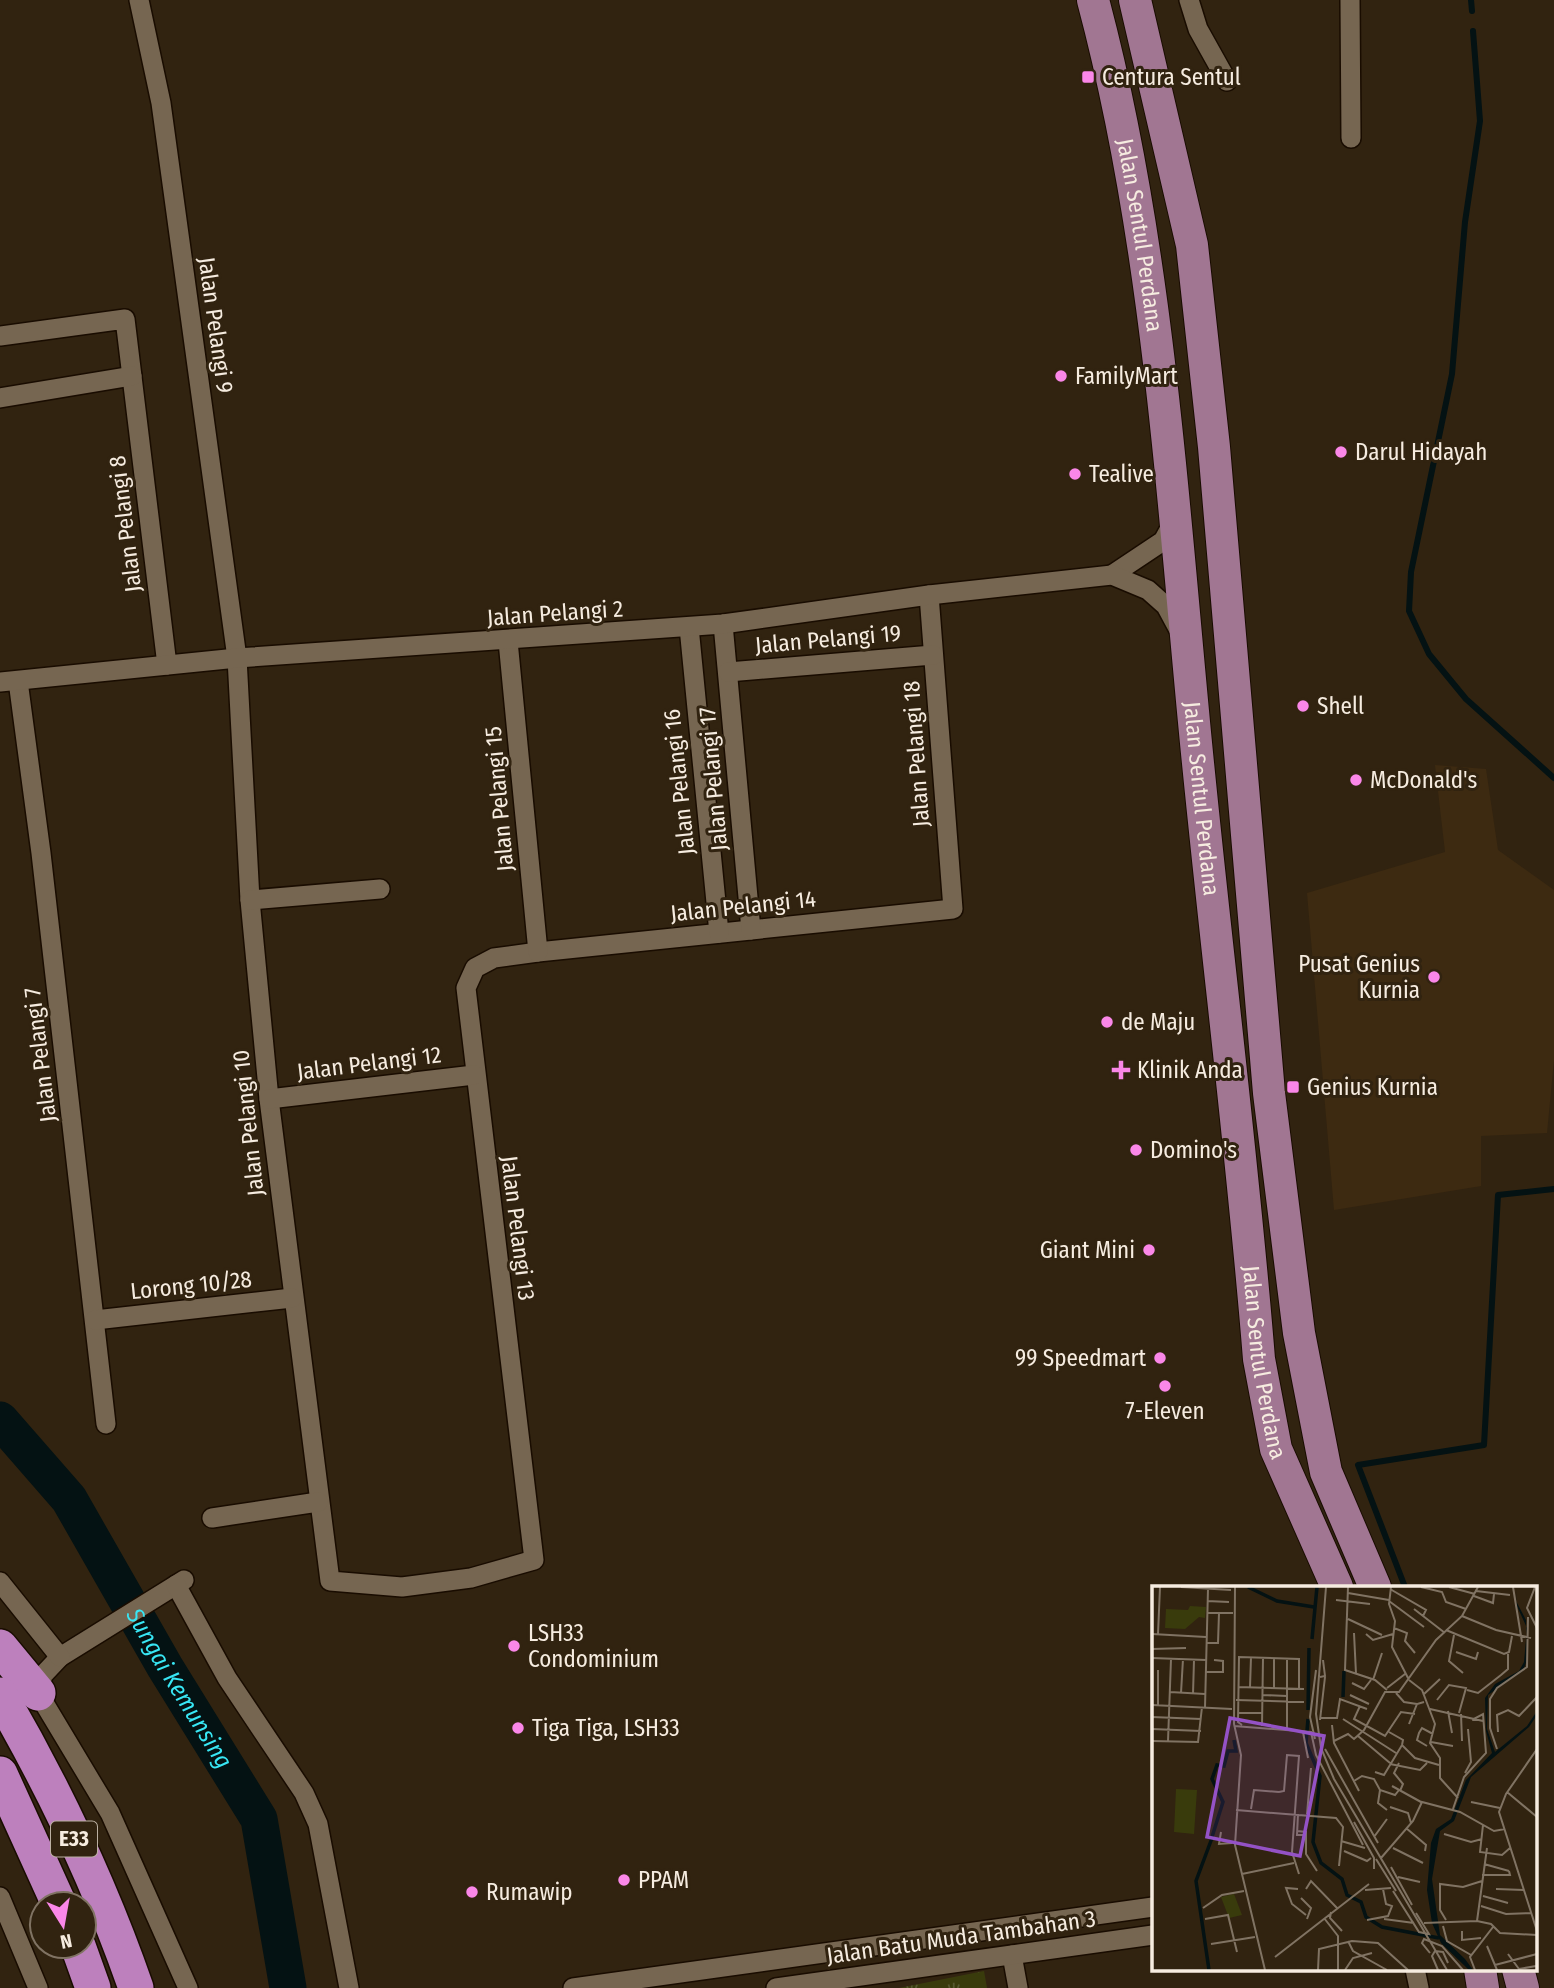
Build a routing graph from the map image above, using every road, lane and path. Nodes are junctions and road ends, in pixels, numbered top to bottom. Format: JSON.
{"nodes":[{"id":1,"x":139,"y":0,"type":"edge"},
{"id":2,"x":1189,"y":0,"type":"edge"},
{"id":3,"x":1350,"y":0,"type":"edge"},
{"id":4,"x":1110,"y":8,"type":"edge"},
{"id":5,"x":1227,"y":81,"type":"dead end"},
{"id":6,"x":1351,"y":138,"type":"dead end"},
{"id":7,"x":0,"y":336,"type":"edge"},
{"id":8,"x":132,"y":376,"type":"junction"},
{"id":9,"x":0,"y":398,"type":"edge"},
{"id":10,"x":1177,"y":516,"type":"junction"},
{"id":11,"x":1112,"y":575,"type":"junction"},
{"id":12,"x":929,"y":596,"type":"junction"},
{"id":13,"x":723,"y":624,"type":"junction"},
{"id":14,"x":689,"y":627,"type":"junction"},
{"id":15,"x":508,"y":641,"type":"junction"},
{"id":16,"x":1188,"y":647,"type":"junction"},
{"id":17,"x":933,"y":655,"type":"junction"},
{"id":18,"x":237,"y":658,"type":"junction"},
{"id":19,"x":167,"y":665,"type":"junction"},
{"id":20,"x":728,"y":672,"type":"junction"},
{"id":21,"x":9,"y":682,"type":"edge"},
{"id":22,"x":380,"y":889,"type":"dead end"},
{"id":23,"x":250,"y":900,"type":"junction"},
{"id":24,"x":953,"y":909,"type":"joint"},
{"id":25,"x":751,"y":930,"type":"junction"},
{"id":26,"x":719,"y":933,"type":"junction"},
{"id":27,"x":538,"y":952,"type":"junction"},
{"id":28,"x":474,"y":1075,"type":"junction"},
{"id":29,"x":269,"y":1099,"type":"junction"},
{"id":30,"x":292,"y":1298,"type":"junction"},
{"id":31,"x":95,"y":1320,"type":"junction"},
{"id":32,"x":1306,"y":1372,"type":"junction"},
{"id":33,"x":1279,"y":1416,"type":"junction"},
{"id":34,"x":106,"y":1424,"type":"dead end"},
{"id":35,"x":1326,"y":1472,"type":"junction"},
{"id":36,"x":318,"y":1502,"type":"junction"},
{"id":37,"x":212,"y":1518,"type":"dead end"},
{"id":38,"x":330,"y":1581,"type":"joint"},
{"id":39,"x":0,"y":1582,"type":"edge"},
{"id":40,"x":1337,"y":1586,"type":"edge"},
{"id":41,"x":1375,"y":1586,"type":"edge"},
{"id":42,"x":0,"y":1647,"type":"edge"},
{"id":43,"x":60,"y":1657,"type":"junction"},
{"id":44,"x":38,"y":1693,"type":"junction"},
{"id":45,"x":0,"y":1695,"type":"edge"},
{"id":46,"x":42,"y":1768,"type":"junction"},
{"id":47,"x":0,"y":1774,"type":"edge"},
{"id":48,"x":54,"y":1890,"type":"edge"},
{"id":49,"x":0,"y":1897,"type":"edge"},
{"id":50,"x":1152,"y":1907,"type":"edge"},
{"id":51,"x":1152,"y":1935,"type":"edge"},
{"id":52,"x":1012,"y":1955,"type":"junction"},
{"id":53,"x":83,"y":1960,"type":"edge"},
{"id":54,"x":1415,"y":1970,"type":"edge"},
{"id":55,"x":1480,"y":1970,"type":"edge"},
{"id":56,"x":1518,"y":1970,"type":"edge"},
{"id":57,"x":608,"y":1986,"type":"edge"},
{"id":58,"x":38,"y":1988,"type":"edge"},
{"id":59,"x":93,"y":1988,"type":"edge"},
{"id":60,"x":136,"y":1988,"type":"edge"},
{"id":61,"x":159,"y":1988,"type":"edge"},
{"id":62,"x":188,"y":1988,"type":"edge"},
{"id":63,"x":349,"y":1988,"type":"edge"},
{"id":64,"x":573,"y":1988,"type":"edge"},
{"id":65,"x":776,"y":1988,"type":"edge"},
{"id":66,"x":1018,"y":1988,"type":"edge"},
{"id":67,"x":1419,"y":1988,"type":"edge"},
{"id":68,"x":1483,"y":1988,"type":"edge"},
{"id":69,"x":1523,"y":1988,"type":"edge"}],
"edges":[{"from":1,"to":18,"type":"street","name":"Jalan Pelangi 9"},
{"from":2,"to":5,"type":"street"},
{"from":3,"to":6,"type":"street"},
{"from":4,"to":10,"type":"main road","name":"Jalan Sentul Perdana"},
{"from":4,"to":32,"type":"main road","name":"Jalan Sentul Perdana"},
{"from":7,"to":8,"type":"street","name":"Jalan Pelangi 8"},
{"from":8,"to":9,"type":"street"},
{"from":8,"to":19,"type":"street","name":"Jalan Pelangi 8"},
{"from":10,"to":11,"type":"street","name":"Jalan Pelangi 2"},
{"from":10,"to":16,"type":"main road","name":"Jalan Sentul Perdana"},
{"from":11,"to":12,"type":"street","name":"Jalan Pelangi 2"},
{"from":11,"to":16,"type":"street","name":"Jalan Pelangi 2"},
{"from":12,"to":13,"type":"street","name":"Jalan Pelangi 2"},
{"from":12,"to":17,"type":"street","name":"Jalan Pelangi 18"},
{"from":13,"to":14,"type":"street","name":"Jalan Pelangi 2"},
{"from":13,"to":20,"type":"street","name":"Jalan Pelangi 17"},
{"from":14,"to":15,"type":"street","name":"Jalan Pelangi 2"},
{"from":14,"to":26,"type":"street","name":"Jalan Pelangi 16"},
{"from":15,"to":18,"type":"street","name":"Jalan Pelangi 2"},
{"from":15,"to":27,"type":"street","name":"Jalan Pelangi 15"},
{"from":16,"to":33,"type":"main road","name":"Jalan Sentul Perdana"},
{"from":17,"to":20,"type":"street","name":"Jalan Pelangi 19"},
{"from":17,"to":24,"type":"street","name":"Jalan Pelangi 18"},
{"from":18,"to":19,"type":"street","name":"Jalan Pelangi 2"},
{"from":18,"to":23,"type":"street","name":"Jalan Pelangi 10"},
{"from":19,"to":21,"type":"street","name":"Jalan Pelangi 2"},
{"from":20,"to":25,"type":"street","name":"Jalan Pelangi 17"},
{"from":21,"to":31,"type":"street","name":"Jalan Pelangi 7"},
{"from":22,"to":23,"type":"street"},
{"from":23,"to":29,"type":"street","name":"Jalan Pelangi 10"},
{"from":24,"to":25,"type":"street","name":"Jalan Pelangi 14"},
{"from":25,"to":26,"type":"street","name":"Jalan Pelangi 14"},
{"from":26,"to":27,"type":"street","name":"Jalan Pelangi 14"},
{"from":27,"to":28,"type":"street","name":"Jalan Pelangi 13"},
{"from":28,"to":29,"type":"street","name":"Jalan Pelangi 12"},
{"from":28,"to":38,"type":"street","name":"Jalan Pelangi 13"},
{"from":29,"to":30,"type":"street","name":"Jalan Pelangi 10"},
{"from":30,"to":31,"type":"street","name":"Lorong 10/28"},
{"from":30,"to":36,"type":"street","name":"Jalan Pelangi 10"},
{"from":31,"to":34,"type":"street","name":"Jalan Pelangi 7"},
{"from":32,"to":33,"type":"main road"},
{"from":32,"to":35,"type":"main road","name":"Jalan Sentul Perdana"},
{"from":33,"to":35,"type":"main road"},
{"from":33,"to":40,"type":"main road","name":"Jalan Sentul Perdana"},
{"from":35,"to":41,"type":"main road","name":"Jalan Sentul Perdana"},
{"from":36,"to":37,"type":"street"},
{"from":36,"to":38,"type":"street","name":"Jalan Pelangi 10"},
{"from":39,"to":43,"type":"street"},
{"from":42,"to":44,"type":"highway"},
{"from":43,"to":44,"type":"street"},
{"from":43,"to":63,"type":"street"},
{"from":44,"to":62,"type":"street"},
{"from":45,"to":46,"type":"highway","number":"E33"},
{"from":46,"to":60,"type":"highway","number":"E33"},
{"from":46,"to":61,"type":"highway"},
{"from":47,"to":48,"type":"highway","number":"E33"},
{"from":49,"to":58,"type":"street"},
{"from":50,"to":57,"type":"street"},
{"from":51,"to":52,"type":"street","name":"Jalan Batu Muda Tambahan 3"},
{"from":52,"to":65,"type":"street","name":"Jalan Batu Muda Tambahan 3"},
{"from":52,"to":66,"type":"street"},
{"from":53,"to":59,"type":"highway"},
{"from":54,"to":67,"type":"street"},
{"from":55,"to":68,"type":"main road"},
{"from":56,"to":69,"type":"main road"},
{"from":57,"to":64,"type":"street"}]}
